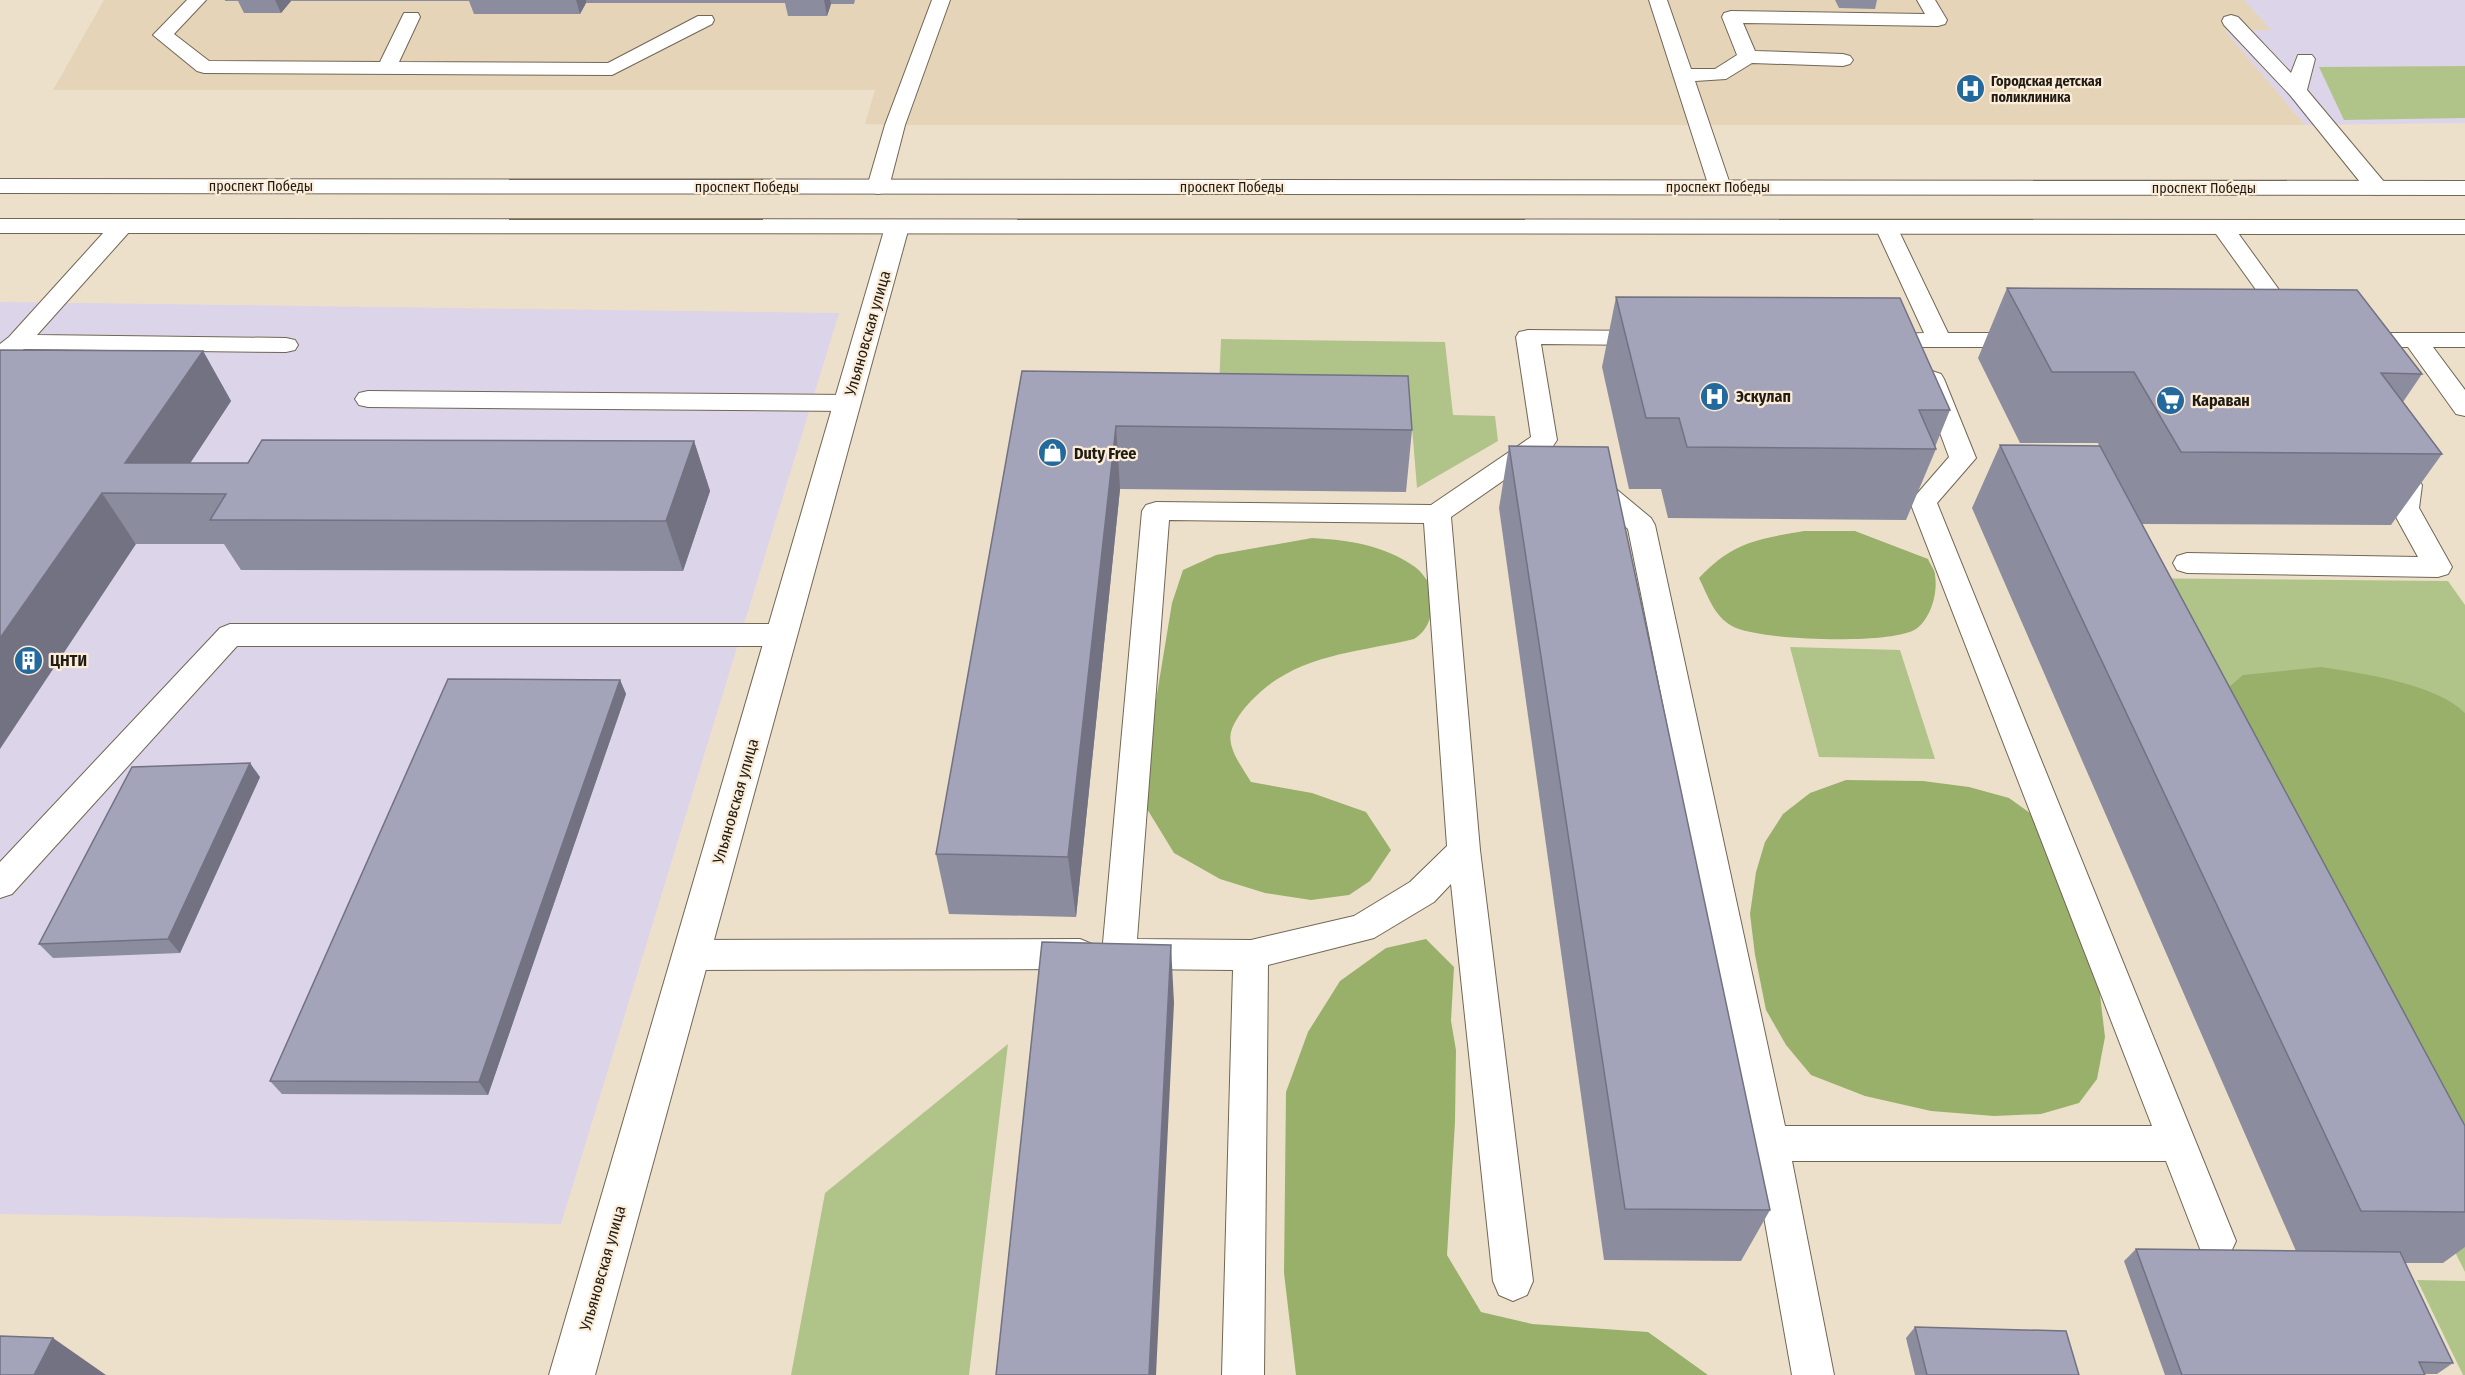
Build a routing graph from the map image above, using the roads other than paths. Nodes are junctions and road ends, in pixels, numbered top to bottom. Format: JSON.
{"nodes":[{"id":1,"x":197,"y":0,"type":"edge"},
{"id":2,"x":941,"y":0,"type":"edge"},
{"id":3,"x":1658,"y":0,"type":"edge"},
{"id":4,"x":1926,"y":0,"type":"edge"},
{"id":5,"x":1728,"y":8,"type":"edge"},
{"id":6,"x":411,"y":17,"type":"dead end"},
{"id":7,"x":705,"y":20,"type":"dead end"},
{"id":8,"x":2231,"y":21,"type":"dead end"},
{"id":9,"x":1748,"y":57,"type":"junction"},
{"id":10,"x":2305,"y":59,"type":"dead end"},
{"id":11,"x":1843,"y":60,"type":"dead end"},
{"id":12,"x":387,"y":67,"type":"junction"},
{"id":13,"x":1682,"y":75,"type":"junction"},
{"id":14,"x":2297,"y":91,"type":"junction"},
{"id":15,"x":0,"y":186,"type":"edge"},
{"id":16,"x":878,"y":187,"type":"junction"},
{"id":17,"x":1720,"y":188,"type":"junction"},
{"id":18,"x":2377,"y":188,"type":"junction"},
{"id":19,"x":2465,"y":188,"type":"edge"},
{"id":20,"x":0,"y":226,"type":"edge"},
{"id":21,"x":122,"y":226,"type":"junction"},
{"id":22,"x":897,"y":227,"type":"junction"},
{"id":23,"x":1886,"y":227,"type":"junction"},
{"id":24,"x":2222,"y":227,"type":"junction"},
{"id":25,"x":2465,"y":227,"type":"edge"},
{"id":26,"x":1670,"y":338,"type":"edge"},
{"id":27,"x":1858,"y":340,"type":"edge"},
{"id":28,"x":1928,"y":340,"type":"junction"},
{"id":29,"x":2045,"y":340,"type":"edge"},
{"id":30,"x":2281,"y":340,"type":"edge"},
{"id":31,"x":2327,"y":340,"type":"edge"},
{"id":32,"x":2415,"y":340,"type":"junction"},
{"id":33,"x":2465,"y":340,"type":"edge"},
{"id":34,"x":286,"y":345,"type":"dead end"},
{"id":35,"x":9,"y":349,"type":"edge"},
{"id":36,"x":368,"y":399,"type":"dead end"},
{"id":37,"x":847,"y":403,"type":"junction"},
{"id":38,"x":2465,"y":408,"type":"edge"},
{"id":39,"x":1544,"y":440,"type":"junction"},
{"id":40,"x":2382,"y":446,"type":"edge"},
{"id":41,"x":1437,"y":514,"type":"junction"},
{"id":42,"x":2187,"y":563,"type":"dead end"},
{"id":43,"x":782,"y":635,"type":"junction"},
{"id":44,"x":1464,"y":850,"type":"junction"},
{"id":45,"x":0,"y":884,"type":"edge"},
{"id":46,"x":1119,"y":954,"type":"junction"},
{"id":47,"x":691,"y":955,"type":"junction"},
{"id":48,"x":1251,"y":955,"type":"junction"},
{"id":49,"x":1770,"y":1143,"type":"junction"},
{"id":50,"x":2177,"y":1144,"type":"junction"},
{"id":51,"x":2216,"y":1240,"type":"dead end"},
{"id":52,"x":1513,"y":1281,"type":"dead end"},
{"id":53,"x":572,"y":1375,"type":"edge"},
{"id":54,"x":1243,"y":1375,"type":"edge"},
{"id":55,"x":1813,"y":1375,"type":"edge"}],
"edges":[{"from":1,"to":12,"type":"lane"},
{"from":2,"to":16,"type":"lane"},
{"from":3,"to":13,"type":"lane"},
{"from":4,"to":5,"type":"lane"},
{"from":5,"to":9,"type":"lane"},
{"from":6,"to":12,"type":"lane"},
{"from":7,"to":12,"type":"lane"},
{"from":8,"to":14,"type":"lane"},
{"from":9,"to":11,"type":"lane"},
{"from":9,"to":13,"type":"lane"},
{"from":10,"to":14,"type":"lane"},
{"from":13,"to":17,"type":"lane"},
{"from":14,"to":18,"type":"lane"},
{"from":15,"to":16,"type":"main road","name":"проспект Победы"},
{"from":16,"to":17,"type":"main road","name":"проспект Победы"},
{"from":17,"to":18,"type":"main road","name":"проспект Победы"},
{"from":18,"to":19,"type":"main road","name":"проспект Победы"},
{"from":20,"to":21,"type":"main road"},
{"from":21,"to":22,"type":"main road"},
{"from":21,"to":35,"type":"lane"},
{"from":22,"to":23,"type":"main road"},
{"from":22,"to":37,"type":"main road","name":"Ульяновская улица"},
{"from":23,"to":24,"type":"main road"},
{"from":23,"to":28,"type":"lane"},
{"from":24,"to":25,"type":"main road"},
{"from":24,"to":30,"type":"lane"},
{"from":26,"to":39,"type":"lane"},
{"from":27,"to":28,"type":"lane"},
{"from":28,"to":29,"type":"lane"},
{"from":28,"to":50,"type":"lane"},
{"from":31,"to":32,"type":"lane"},
{"from":32,"to":33,"type":"lane"},
{"from":32,"to":38,"type":"lane"},
{"from":34,"to":35,"type":"lane"},
{"from":36,"to":37,"type":"lane"},
{"from":37,"to":43,"type":"main road","name":"Ульяновская улица"},
{"from":39,"to":41,"type":"lane"},
{"from":39,"to":49,"type":"lane"},
{"from":40,"to":42,"type":"lane"},
{"from":41,"to":44,"type":"lane"},
{"from":41,"to":46,"type":"lane"},
{"from":43,"to":45,"type":"lane"},
{"from":43,"to":47,"type":"main road","name":"Ульяновская улица"},
{"from":44,"to":48,"type":"lane"},
{"from":44,"to":52,"type":"lane"},
{"from":46,"to":47,"type":"lane"},
{"from":46,"to":48,"type":"lane"},
{"from":47,"to":53,"type":"main road","name":"Ульяновская улица"},
{"from":48,"to":54,"type":"lane"},
{"from":49,"to":50,"type":"lane"},
{"from":49,"to":55,"type":"lane"},
{"from":50,"to":51,"type":"lane"}]}
